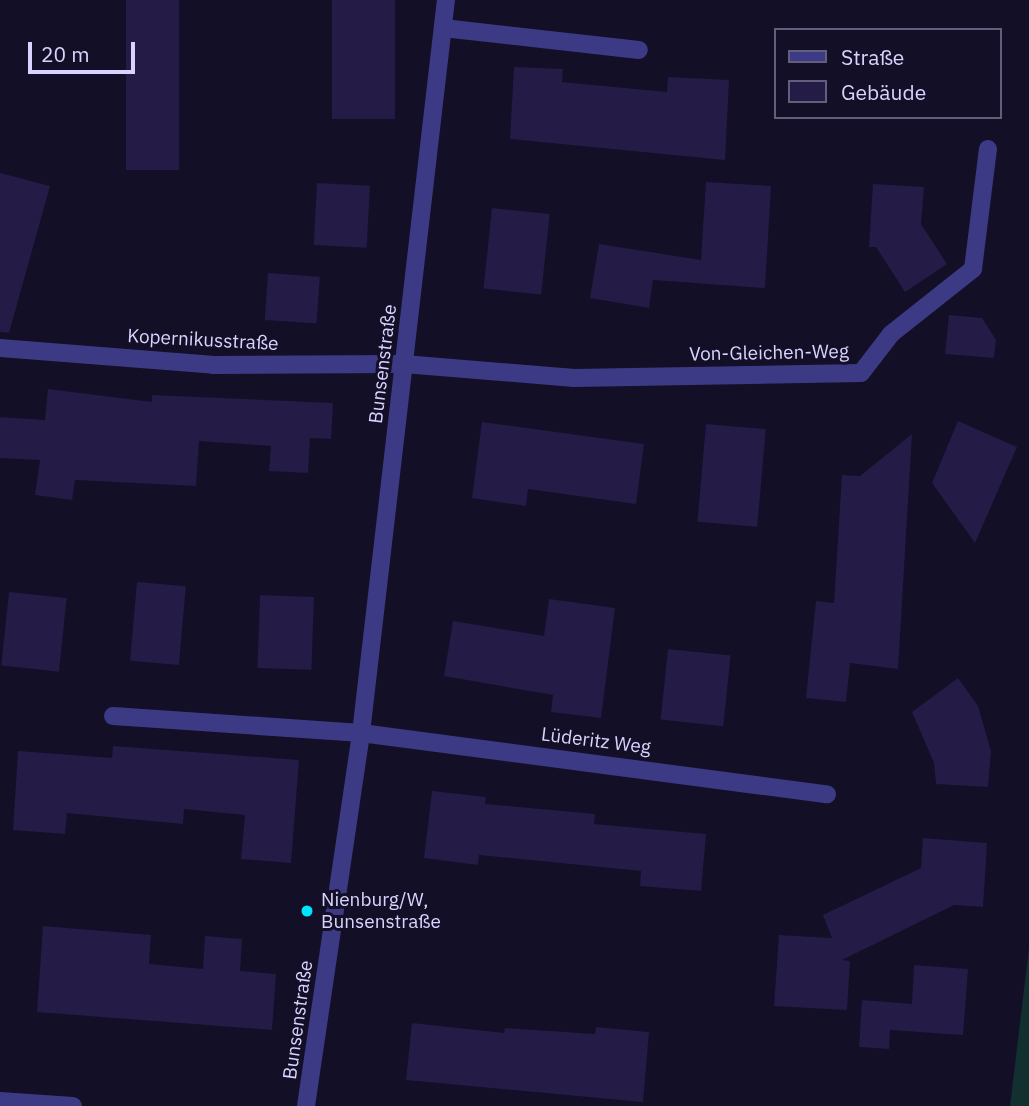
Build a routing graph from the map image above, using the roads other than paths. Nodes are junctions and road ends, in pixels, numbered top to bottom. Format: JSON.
{"nodes":[{"id":1,"x":446,"y":0,"type":"edge"},
{"id":2,"x":443,"y":28,"type":"junction"},
{"id":3,"x":639,"y":50,"type":"dead end"},
{"id":4,"x":988,"y":149,"type":"dead end"},
{"id":5,"x":0,"y":348,"type":"edge"},
{"id":6,"x":404,"y":364,"type":"junction"},
{"id":7,"x":113,"y":716,"type":"dead end"},
{"id":8,"x":361,"y":733,"type":"junction"},
{"id":9,"x":827,"y":794,"type":"dead end"},
{"id":10,"x":0,"y":1101,"type":"edge"},
{"id":11,"x":73,"y":1106,"type":"edge"},
{"id":12,"x":306,"y":1106,"type":"edge"}],
"edges":[{"from":1,"to":2,"type":"street","name":"Bunsenstraße"},
{"from":2,"to":3,"type":"street"},
{"from":2,"to":6,"type":"street","name":"Bunsenstraße"},
{"from":4,"to":6,"type":"street","name":"Von-Gleichen-Weg"},
{"from":5,"to":6,"type":"street","name":"Kopernikusstraße"},
{"from":6,"to":8,"type":"street","name":"Bunsenstraße"},
{"from":7,"to":8,"type":"street"},
{"from":8,"to":9,"type":"street","name":"Lüderitz Weg"},
{"from":8,"to":12,"type":"street","name":"Bunsenstraße"},
{"from":10,"to":11,"type":"street"}]}
